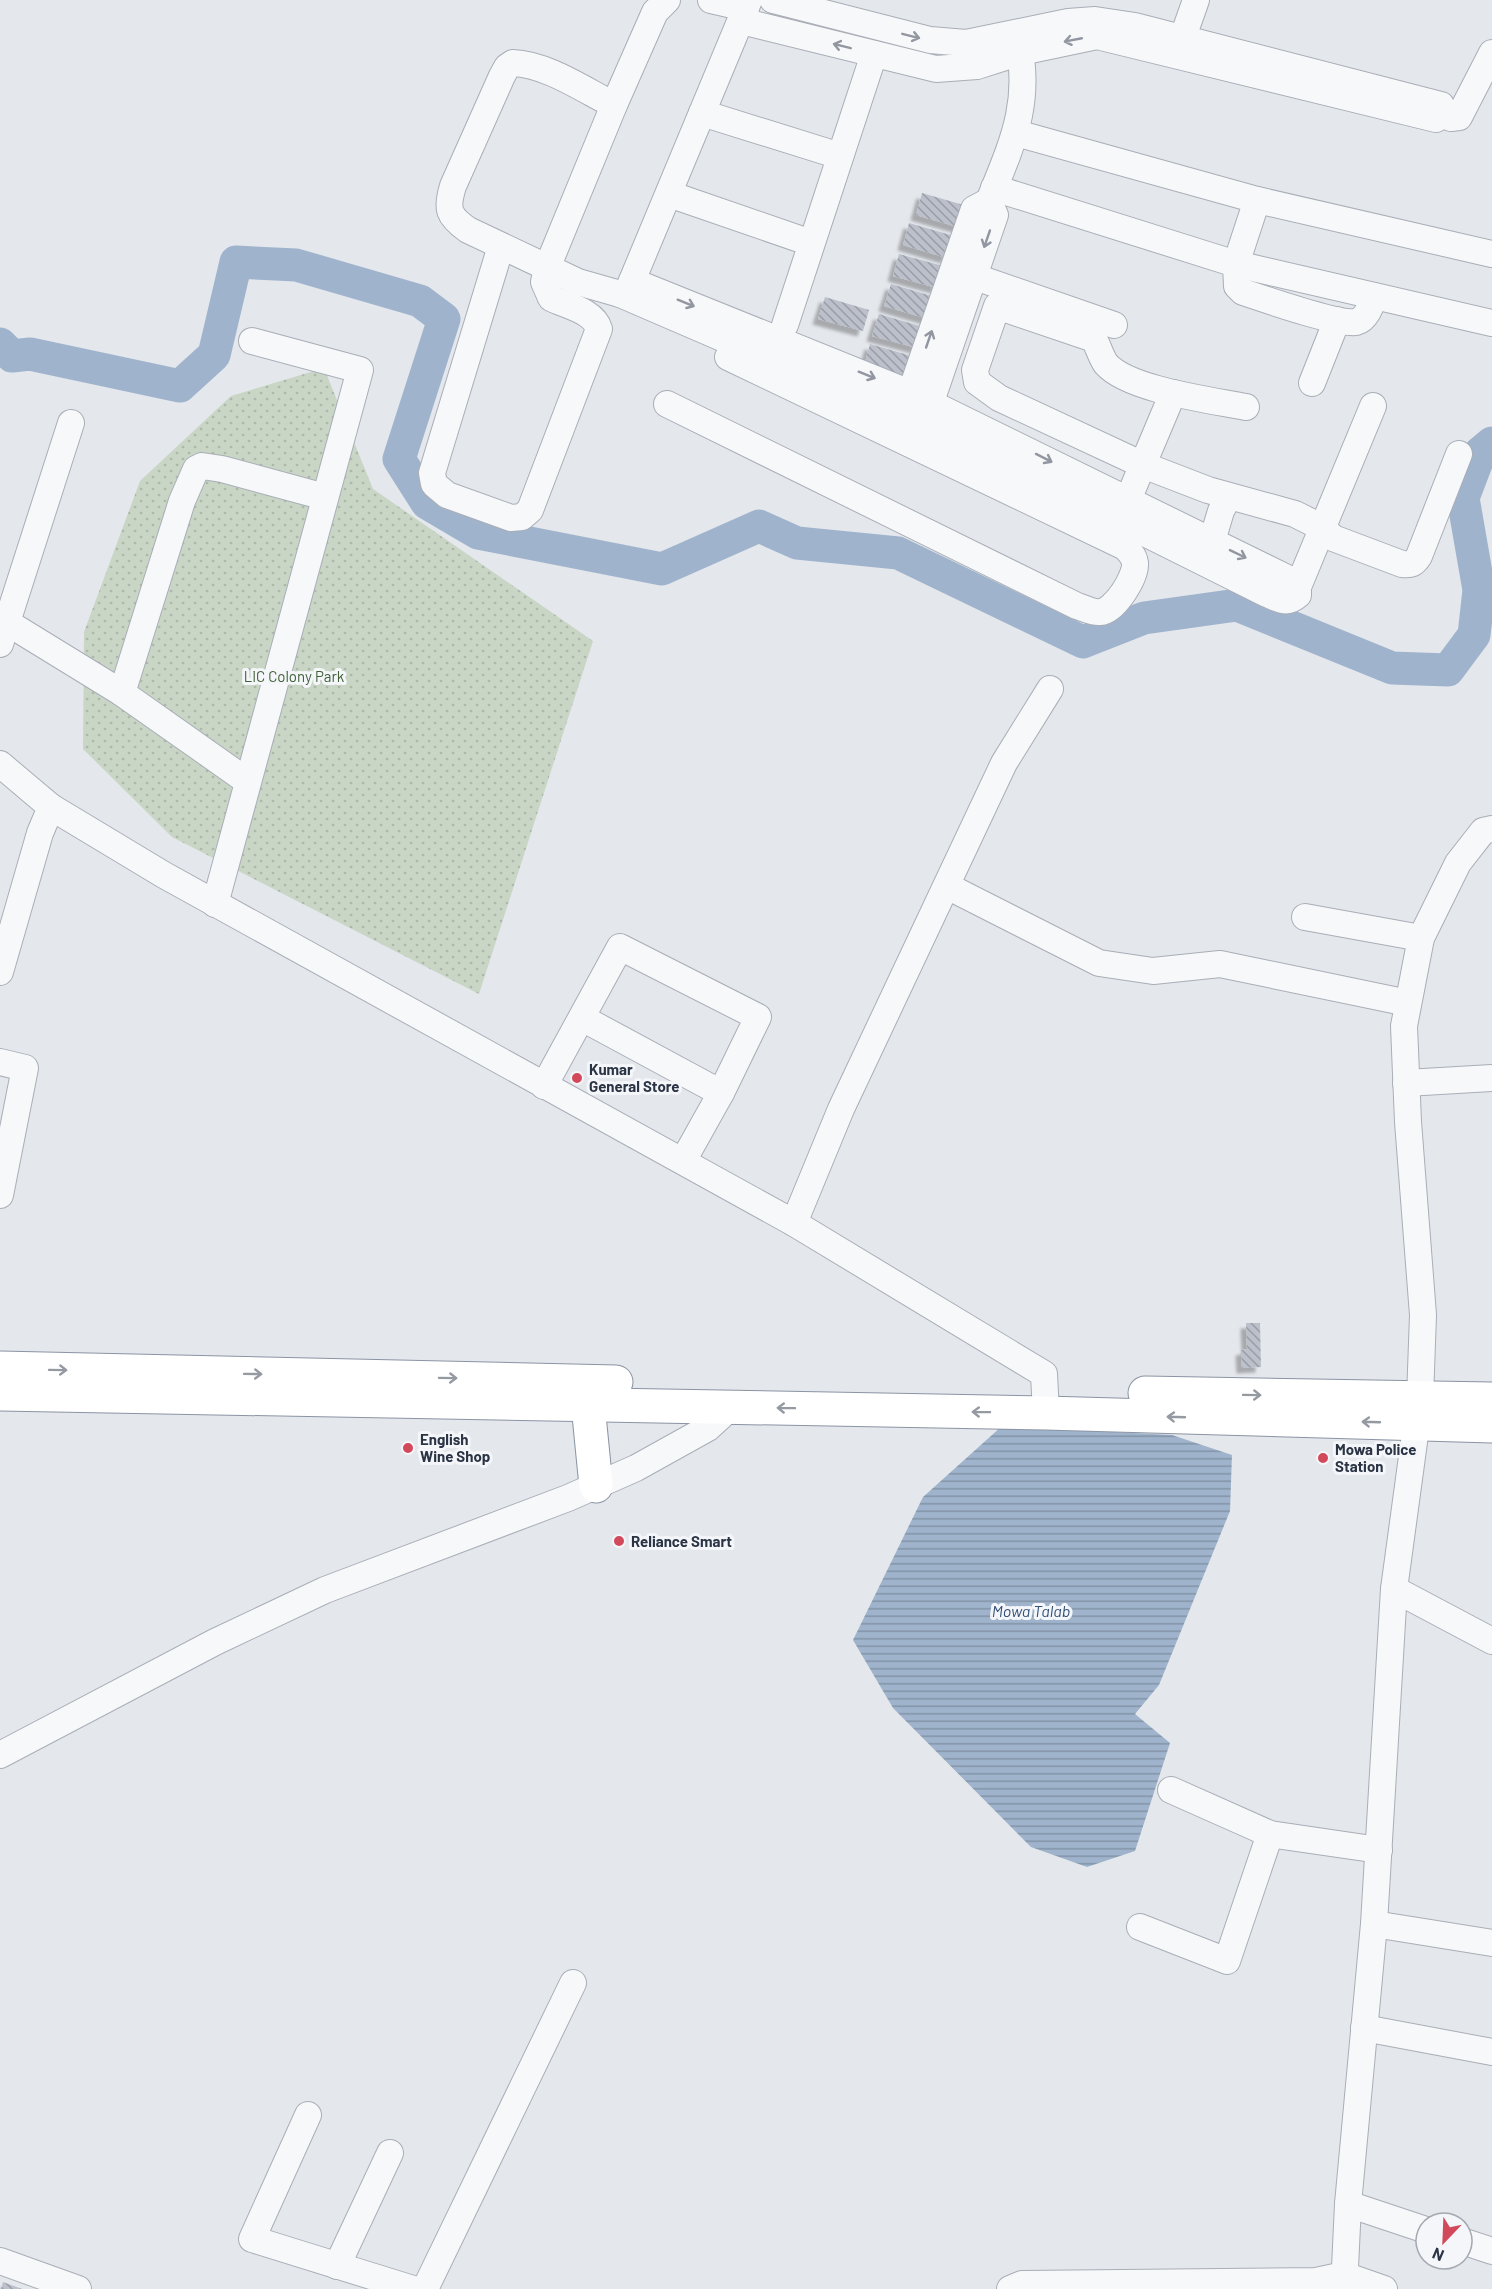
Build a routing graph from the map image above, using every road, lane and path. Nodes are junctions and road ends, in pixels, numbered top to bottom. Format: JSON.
{"nodes":[{"id":1,"x":667,"y":0,"type":"edge"},
{"id":2,"x":711,"y":0,"type":"edge"},
{"id":3,"x":774,"y":0,"type":"edge"},
{"id":4,"x":1196,"y":0,"type":"edge"},
{"id":5,"x":746,"y":10,"type":"edge"},
{"id":6,"x":1018,"y":42,"type":"junction"},
{"id":7,"x":1179,"y":46,"type":"junction"},
{"id":8,"x":1492,"y":53,"type":"edge"},
{"id":9,"x":874,"y":54,"type":"junction"},
{"id":10,"x":614,"y":105,"type":"junction"},
{"id":11,"x":702,"y":113,"type":"junction"},
{"id":12,"x":1016,"y":133,"type":"junction"},
{"id":13,"x":840,"y":156,"type":"junction"},
{"id":14,"x":669,"y":194,"type":"junction"},
{"id":15,"x":992,"y":195,"type":"junction"},
{"id":16,"x":1257,"y":200,"type":"junction"},
{"id":17,"x":812,"y":243,"type":"junction"},
{"id":18,"x":501,"y":246,"type":"junction"},
{"id":19,"x":1492,"y":254,"type":"edge"},
{"id":20,"x":1236,"y":264,"type":"junction"},
{"id":21,"x":547,"y":268,"type":"junction"},
{"id":22,"x":964,"y":273,"type":"junction"},
{"id":23,"x":626,"y":287,"type":"junction"},
{"id":24,"x":1374,"y":296,"type":"junction"},
{"id":25,"x":1337,"y":320,"type":"junction"},
{"id":26,"x":1492,"y":323,"type":"edge"},
{"id":27,"x":785,"y":325,"type":"dead end"},
{"id":28,"x":1114,"y":325,"type":"dead end"},
{"id":29,"x":692,"y":340,"type":"dead end"},
{"id":30,"x":252,"y":341,"type":"dead end"},
{"id":31,"x":1312,"y":383,"type":"dead end"},
{"id":32,"x":1173,"y":393,"type":"junction"},
{"id":33,"x":667,"y":404,"type":"dead end"},
{"id":34,"x":1372,"y":406,"type":"dead end"},
{"id":35,"x":1246,"y":407,"type":"dead end"},
{"id":36,"x":914,"y":416,"type":"junction"},
{"id":37,"x":71,"y":423,"type":"dead end"},
{"id":38,"x":1459,"y":454,"type":"dead end"},
{"id":39,"x":1143,"y":465,"type":"junction"},
{"id":40,"x":1229,"y":496,"type":"junction"},
{"id":41,"x":325,"y":497,"type":"junction"},
{"id":42,"x":1124,"y":510,"type":"junction"},
{"id":43,"x":1323,"y":528,"type":"junction"},
{"id":44,"x":1212,"y":541,"type":"junction"},
{"id":45,"x":1298,"y":587,"type":"junction"},
{"id":46,"x":4,"y":633,"type":"edge"},
{"id":47,"x":1050,"y":689,"type":"dead end"},
{"id":48,"x":122,"y":693,"type":"junction"},
{"id":49,"x":0,"y":764,"type":"edge"},
{"id":50,"x":247,"y":781,"type":"junction"},
{"id":51,"x":51,"y":807,"type":"junction"},
{"id":52,"x":1492,"y":829,"type":"edge"},
{"id":53,"x":947,"y":886,"type":"junction"},
{"id":54,"x":215,"y":904,"type":"junction"},
{"id":55,"x":1305,"y":917,"type":"dead end"},
{"id":56,"x":1421,"y":938,"type":"junction"},
{"id":57,"x":0,"y":972,"type":"edge"},
{"id":58,"x":1408,"y":1003,"type":"junction"},
{"id":59,"x":582,"y":1018,"type":"junction"},
{"id":60,"x":0,"y":1062,"type":"edge"},
{"id":61,"x":1492,"y":1078,"type":"edge"},
{"id":62,"x":1406,"y":1083,"type":"junction"},
{"id":63,"x":544,"y":1086,"type":"junction"},
{"id":64,"x":722,"y":1093,"type":"junction"},
{"id":65,"x":683,"y":1161,"type":"junction"},
{"id":66,"x":0,"y":1195,"type":"edge"},
{"id":67,"x":794,"y":1223,"type":"junction"},
{"id":68,"x":0,"y":1368,"type":"edge"},
{"id":69,"x":0,"y":1394,"type":"edge"},
{"id":70,"x":1492,"y":1398,"type":"edge"},
{"id":71,"x":1046,"y":1402,"type":"junction"},
{"id":72,"x":588,"y":1404,"type":"junction"},
{"id":73,"x":731,"y":1407,"type":"junction"},
{"id":74,"x":1419,"y":1411,"type":"junction"},
{"id":75,"x":1492,"y":1426,"type":"edge"},
{"id":76,"x":596,"y":1486,"type":"junction"},
{"id":77,"x":1394,"y":1589,"type":"junction"},
{"id":78,"x":1492,"y":1641,"type":"edge"},
{"id":79,"x":0,"y":1755,"type":"edge"},
{"id":80,"x":1171,"y":1790,"type":"dead end"},
{"id":81,"x":1270,"y":1834,"type":"junction"},
{"id":82,"x":1379,"y":1850,"type":"junction"},
{"id":83,"x":1374,"y":1924,"type":"junction"},
{"id":84,"x":1140,"y":1927,"type":"dead end"},
{"id":85,"x":1492,"y":1943,"type":"edge"},
{"id":86,"x":573,"y":1983,"type":"dead end"},
{"id":87,"x":1364,"y":2028,"type":"junction"},
{"id":88,"x":1492,"y":2052,"type":"edge"},
{"id":89,"x":308,"y":2115,"type":"dead end"},
{"id":90,"x":390,"y":2153,"type":"dead end"},
{"id":91,"x":1348,"y":2204,"type":"junction"},
{"id":92,"x":1414,"y":2226,"type":"edge"},
{"id":93,"x":1474,"y":2245,"type":"edge"},
{"id":94,"x":1492,"y":2251,"type":"edge"},
{"id":95,"x":0,"y":2261,"type":"edge"},
{"id":96,"x":336,"y":2266,"type":"junction"},
{"id":97,"x":1344,"y":2282,"type":"edge"},
{"id":98,"x":78,"y":2289,"type":"edge"},
{"id":99,"x":413,"y":2289,"type":"edge"},
{"id":100,"x":425,"y":2289,"type":"edge"},
{"id":101,"x":1010,"y":2289,"type":"edge"},
{"id":102,"x":1384,"y":2289,"type":"edge"}],
"edges":[{"from":1,"to":10,"type":"street"},
{"from":2,"to":5,"type":"street"},
{"from":3,"to":6,"type":"street","one_way":true},
{"from":4,"to":7,"type":"street"},
{"from":9,"to":5,"type":"street","one_way":true},
{"from":5,"to":11,"type":"street"},
{"from":6,"to":7,"type":"street"},
{"from":6,"to":9,"type":"street"},
{"from":6,"to":12,"type":"street"},
{"from":7,"to":8,"type":"street"},
{"from":9,"to":13,"type":"street"},
{"from":10,"to":18,"type":"street"},
{"from":10,"to":21,"type":"street"},
{"from":11,"to":13,"type":"street"},
{"from":11,"to":14,"type":"street"},
{"from":12,"to":15,"type":"street"},
{"from":12,"to":16,"type":"street"},
{"from":13,"to":17,"type":"street"},
{"from":14,"to":17,"type":"street"},
{"from":14,"to":23,"type":"street"},
{"from":15,"to":20,"type":"street"},
{"from":15,"to":22,"type":"street"},
{"from":16,"to":19,"type":"street"},
{"from":16,"to":20,"type":"street"},
{"from":17,"to":27,"type":"street"},
{"from":18,"to":21,"type":"street"},
{"from":18,"to":21,"type":"street"},
{"from":20,"to":24,"type":"street"},
{"from":20,"to":25,"type":"street"},
{"from":21,"to":23,"type":"street"},
{"from":22,"to":28,"type":"street"},
{"from":22,"to":36,"type":"street"},
{"from":23,"to":36,"type":"street"},
{"from":24,"to":25,"type":"street"},
{"from":24,"to":26,"type":"street"},
{"from":25,"to":31,"type":"street"},
{"from":29,"to":36,"type":"street"},
{"from":30,"to":41,"type":"street"},
{"from":32,"to":35,"type":"street"},
{"from":32,"to":39,"type":"street"},
{"from":32,"to":39,"type":"street"},
{"from":33,"to":36,"type":"street"},
{"from":34,"to":43,"type":"street"},
{"from":36,"to":42,"type":"street"},
{"from":37,"to":46,"type":"street"},
{"from":38,"to":43,"type":"street"},
{"from":39,"to":40,"type":"street"},
{"from":39,"to":42,"type":"street"},
{"from":40,"to":43,"type":"street"},
{"from":40,"to":44,"type":"street"},
{"from":41,"to":48,"type":"street"},
{"from":41,"to":50,"type":"street"},
{"from":42,"to":44,"type":"street"},
{"from":42,"to":45,"type":"street"},
{"from":43,"to":45,"type":"street"},
{"from":44,"to":45,"type":"street","one_way":true},
{"from":46,"to":48,"type":"street"},
{"from":47,"to":53,"type":"street"},
{"from":48,"to":50,"type":"street"},
{"from":49,"to":51,"type":"street"},
{"from":50,"to":54,"type":"street"},
{"from":51,"to":54,"type":"street"},
{"from":51,"to":57,"type":"street"},
{"from":52,"to":56,"type":"street"},
{"from":53,"to":58,"type":"street"},
{"from":53,"to":67,"type":"street"},
{"from":54,"to":63,"type":"street"},
{"from":55,"to":56,"type":"street"},
{"from":56,"to":58,"type":"street"},
{"from":58,"to":62,"type":"street"},
{"from":59,"to":63,"type":"street"},
{"from":59,"to":64,"type":"street"},
{"from":59,"to":64,"type":"street"},
{"from":60,"to":66,"type":"street"},
{"from":61,"to":62,"type":"street"},
{"from":62,"to":74,"type":"street"},
{"from":63,"to":65,"type":"street"},
{"from":64,"to":65,"type":"street"},
{"from":65,"to":67,"type":"street"},
{"from":67,"to":71,"type":"street"},
{"from":68,"to":71,"type":"highway","one_way":true},
{"from":69,"to":72,"type":"highway"},
{"from":70,"to":74,"type":"highway"},
{"from":71,"to":73,"type":"highway","one_way":true},
{"from":71,"to":74,"type":"highway"},
{"from":72,"to":73,"type":"highway"},
{"from":72,"to":76,"type":"highway"},
{"from":73,"to":76,"type":"street"},
{"from":74,"to":75,"type":"highway"},
{"from":74,"to":77,"type":"street"},
{"from":76,"to":79,"type":"street"},
{"from":77,"to":78,"type":"street"},
{"from":77,"to":82,"type":"street"},
{"from":80,"to":81,"type":"street"},
{"from":81,"to":82,"type":"street"},
{"from":81,"to":84,"type":"street"},
{"from":82,"to":83,"type":"street"},
{"from":83,"to":85,"type":"street"},
{"from":83,"to":87,"type":"street"},
{"from":86,"to":100,"type":"street"},
{"from":87,"to":88,"type":"street"},
{"from":87,"to":91,"type":"street"},
{"from":89,"to":96,"type":"street"},
{"from":90,"to":96,"type":"street"},
{"from":91,"to":92,"type":"street"},
{"from":91,"to":97,"type":"street"},
{"from":93,"to":94,"type":"street"},
{"from":95,"to":98,"type":"street"},
{"from":96,"to":99,"type":"street"},
{"from":97,"to":101,"type":"street"},
{"from":97,"to":102,"type":"street"}]}
